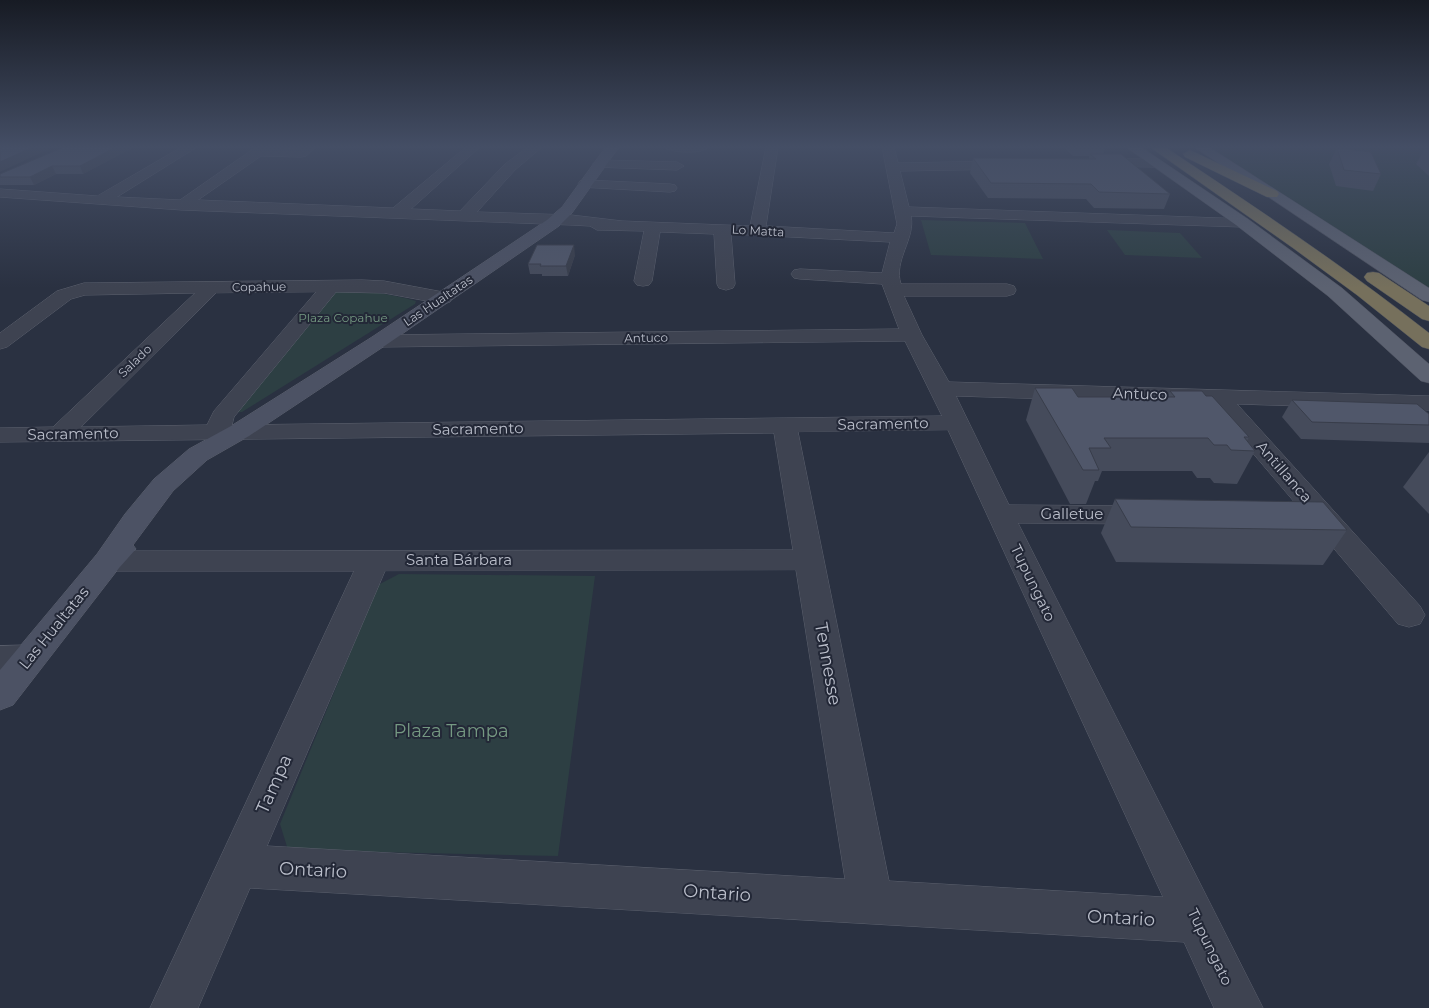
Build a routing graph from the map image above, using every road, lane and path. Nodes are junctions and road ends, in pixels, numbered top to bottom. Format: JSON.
{"nodes":[{"id":1,"x":14,"y":194,"type":"edge"},
{"id":2,"x":112,"y":194,"type":"edge"},
{"id":3,"x":198,"y":194,"type":"edge"},
{"id":4,"x":419,"y":194,"type":"edge"},
{"id":5,"x":484,"y":194,"type":"edge"},
{"id":6,"x":577,"y":194,"type":"edge"},
{"id":7,"x":764,"y":194,"type":"edge"},
{"id":8,"x":896,"y":194,"type":"edge"},
{"id":9,"x":1206,"y":194,"type":"edge"},
{"id":10,"x":1219,"y":194,"type":"edge"},
{"id":11,"x":1249,"y":194,"type":"edge"},
{"id":12,"x":1272,"y":194,"type":"edge"},
{"id":13,"x":39,"y":196,"type":"junction"},
{"id":14,"x":100,"y":201,"type":"junction"},
{"id":15,"x":182,"y":205,"type":"junction"},
{"id":16,"x":12,"y":208,"type":"dead end"},
{"id":17,"x":396,"y":214,"type":"junction"},
{"id":18,"x":462,"y":217,"type":"junction"},
{"id":19,"x":555,"y":222,"type":"junction"},
{"id":20,"x":1242,"y":222,"type":"junction"},
{"id":21,"x":901,"y":224,"type":"junction"},
{"id":22,"x":653,"y":226,"type":"junction"},
{"id":23,"x":723,"y":229,"type":"junction"},
{"id":24,"x":757,"y":231,"type":"junction"},
{"id":25,"x":800,"y":274,"type":"dead end"},
{"id":26,"x":643,"y":281,"type":"dead end"},
{"id":27,"x":726,"y":284,"type":"dead end"},
{"id":28,"x":892,"y":284,"type":"junction"},
{"id":29,"x":331,"y":286,"type":"junction"},
{"id":30,"x":212,"y":287,"type":"junction"},
{"id":31,"x":1007,"y":290,"type":"dead end"},
{"id":32,"x":1429,"y":296,"type":"edge"},
{"id":33,"x":443,"y":298,"type":"junction"},
{"id":34,"x":1429,"y":315,"type":"edge"},
{"id":35,"x":912,"y":335,"type":"junction"},
{"id":36,"x":379,"y":341,"type":"junction"},
{"id":37,"x":1429,"y":342,"type":"edge"},
{"id":38,"x":0,"y":343,"type":"edge"},
{"id":39,"x":1429,"y":376,"type":"edge"},
{"id":40,"x":942,"y":388,"type":"junction"},
{"id":41,"x":1218,"y":397,"type":"junction"},
{"id":42,"x":1429,"y":403,"type":"edge"},
{"id":43,"x":956,"y":423,"type":"junction"},
{"id":44,"x":784,"y":426,"type":"junction"},
{"id":45,"x":229,"y":432,"type":"junction"},
{"id":46,"x":0,"y":435,"type":"edge"},
{"id":47,"x":59,"y":435,"type":"junction"},
{"id":48,"x":999,"y":514,"type":"junction"},
{"id":49,"x":1176,"y":515,"type":"edge"},
{"id":50,"x":1284,"y":516,"type":"edge"},
{"id":51,"x":1324,"y":517,"type":"junction"},
{"id":52,"x":809,"y":560,"type":"junction"},
{"id":53,"x":108,"y":561,"type":"junction"},
{"id":54,"x":374,"y":561,"type":"junction"},
{"id":55,"x":1410,"y":615,"type":"dead end"},
{"id":56,"x":15,"y":658,"type":"edge"},
{"id":57,"x":0,"y":695,"type":"edge"},
{"id":58,"x":238,"y":866,"type":"junction"},
{"id":59,"x":871,"y":903,"type":"junction"},
{"id":60,"x":1196,"y":920,"type":"junction"},
{"id":61,"x":174,"y":1008,"type":"edge"},
{"id":62,"x":1239,"y":1008,"type":"edge"}],
"edges":[{"from":1,"to":13,"type":"street","name":"Lo Matta"},
{"from":2,"to":14,"type":"street"},
{"from":3,"to":15,"type":"street"},
{"from":4,"to":17,"type":"street"},
{"from":5,"to":18,"type":"street"},
{"from":6,"to":19,"type":"street","name":"Las Hualtatas"},
{"from":7,"to":24,"type":"street"},
{"from":8,"to":21,"type":"street"},
{"from":9,"to":20,"type":"main road"},
{"from":10,"to":37,"type":"highway"},
{"from":11,"to":34,"type":"highway"},
{"from":12,"to":32,"type":"main road"},
{"from":13,"to":14,"type":"street","name":"Lo Matta"},
{"from":13,"to":16,"type":"street"},
{"from":14,"to":15,"type":"street","name":"Lo Matta"},
{"from":15,"to":17,"type":"street","name":"Lo Matta"},
{"from":17,"to":18,"type":"street","name":"Lo Matta"},
{"from":18,"to":19,"type":"street","name":"Lo Matta"},
{"from":19,"to":22,"type":"street","name":"Lo Matta"},
{"from":19,"to":33,"type":"street","name":"Las Hualtatas"},
{"from":20,"to":21,"type":"street","name":"Lo Matta"},
{"from":20,"to":39,"type":"main road"},
{"from":21,"to":24,"type":"street","name":"Lo Matta"},
{"from":21,"to":28,"type":"street"},
{"from":22,"to":23,"type":"street","name":"Lo Matta"},
{"from":22,"to":26,"type":"street"},
{"from":23,"to":24,"type":"street","name":"Lo Matta"},
{"from":23,"to":27,"type":"street"},
{"from":25,"to":28,"type":"street"},
{"from":28,"to":31,"type":"street"},
{"from":28,"to":35,"type":"street","name":"Tupungato"},
{"from":29,"to":30,"type":"street","name":"Copahue"},
{"from":29,"to":33,"type":"street","name":"Copahue"},
{"from":29,"to":45,"type":"street","name":"Las Hualtatas"},
{"from":30,"to":38,"type":"street","name":"Copahue"},
{"from":30,"to":47,"type":"street","name":"Salado"},
{"from":33,"to":36,"type":"street","name":"Las Hualtatas"},
{"from":35,"to":36,"type":"street","name":"Antuco"},
{"from":35,"to":40,"type":"street","name":"Tupungato"},
{"from":36,"to":45,"type":"street","name":"Las Hualtatas"},
{"from":40,"to":41,"type":"street","name":"Antuco"},
{"from":40,"to":43,"type":"street","name":"Tupungato"},
{"from":41,"to":42,"type":"street","name":"Antuco"},
{"from":41,"to":51,"type":"street","name":"Antillanca"},
{"from":43,"to":44,"type":"street","name":"Sacramento"},
{"from":43,"to":48,"type":"street","name":"Tupungato"},
{"from":44,"to":45,"type":"street","name":"Sacramento"},
{"from":44,"to":52,"type":"street","name":"Tennesse"},
{"from":45,"to":47,"type":"street","name":"Sacramento"},
{"from":45,"to":53,"type":"street","name":"Las Hualtatas"},
{"from":46,"to":47,"type":"street","name":"Sacramento"},
{"from":48,"to":49,"type":"street","name":"Galletue"},
{"from":48,"to":60,"type":"street","name":"Tupungato"},
{"from":50,"to":51,"type":"street"},
{"from":51,"to":55,"type":"street","name":"Antillanca"},
{"from":52,"to":54,"type":"street","name":"Santa Bárbara"},
{"from":52,"to":59,"type":"street","name":"Tennesse"},
{"from":53,"to":54,"type":"street","name":"Santa Bárbara"},
{"from":53,"to":56,"type":"street","name":"Las Hualtatas"},
{"from":54,"to":58,"type":"street","name":"Tampa"},
{"from":56,"to":57,"type":"street","name":"Las Hualtatas"},
{"from":58,"to":59,"type":"street","name":"Ontario"},
{"from":58,"to":61,"type":"street","name":"Tampa"},
{"from":59,"to":60,"type":"street","name":"Ontario"},
{"from":60,"to":62,"type":"street","name":"Tupungato"}]}
